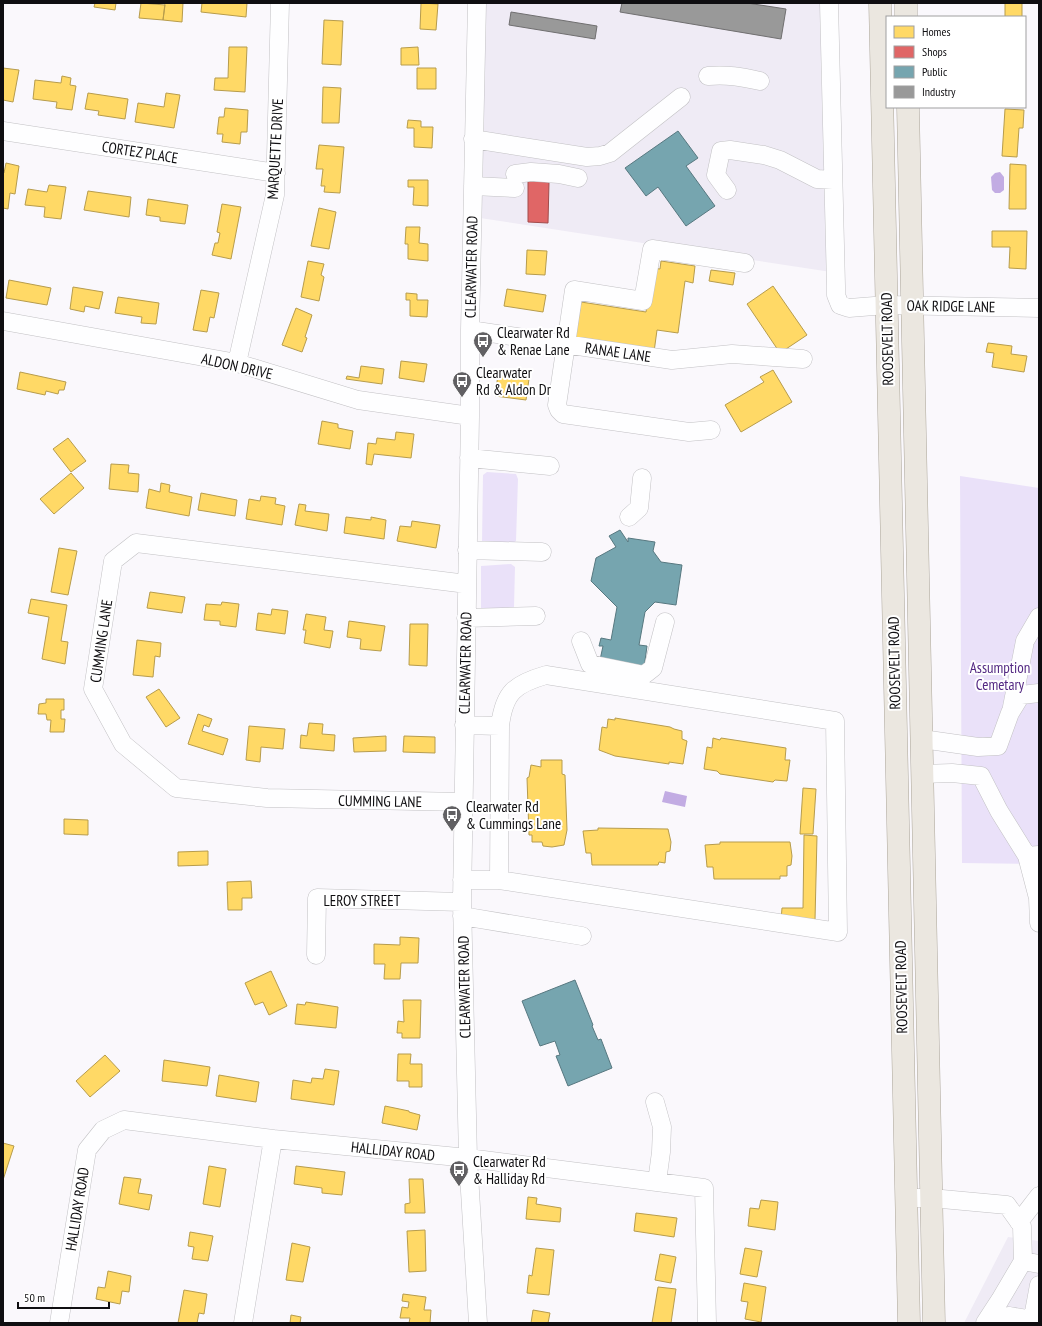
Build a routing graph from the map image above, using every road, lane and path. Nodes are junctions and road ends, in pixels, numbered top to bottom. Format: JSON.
{"nodes":[{"id":1,"x":280,"y":3,"type":"edge"},
{"id":2,"x":477,"y":3,"type":"edge"},
{"id":3,"x":829,"y":3,"type":"edge"},
{"id":4,"x":880,"y":3,"type":"edge"},
{"id":5,"x":906,"y":3,"type":"edge"},
{"id":6,"x":906,"y":16,"type":"edge"},
{"id":7,"x":708,"y":76,"type":"dead end"},
{"id":8,"x":760,"y":81,"type":"dead end"},
{"id":9,"x":681,"y":96,"type":"dead end"},
{"id":10,"x":908,"y":108,"type":"edge"},
{"id":11,"x":3,"y":131,"type":"edge"},
{"id":12,"x":473,"y":139,"type":"junction"},
{"id":13,"x":276,"y":173,"type":"junction"},
{"id":14,"x":578,"y":178,"type":"dead end"},
{"id":15,"x":833,"y":180,"type":"junction"},
{"id":16,"x":472,"y":186,"type":"junction"},
{"id":17,"x":727,"y":190,"type":"dead end"},
{"id":18,"x":745,"y":263,"type":"dead end"},
{"id":19,"x":887,"y":305,"type":"junction"},
{"id":20,"x":912,"y":306,"type":"junction"},
{"id":21,"x":1039,"y":308,"type":"edge"},
{"id":22,"x":3,"y":321,"type":"edge"},
{"id":23,"x":470,"y":330,"type":"junction"},
{"id":24,"x":566,"y":344,"type":"junction"},
{"id":25,"x":803,"y":359,"type":"dead end"},
{"id":26,"x":237,"y":363,"type":"junction"},
{"id":27,"x":470,"y":416,"type":"junction"},
{"id":28,"x":711,"y":430,"type":"dead end"},
{"id":29,"x":469,"y":458,"type":"junction"},
{"id":30,"x":550,"y":466,"type":"dead end"},
{"id":31,"x":642,"y":478,"type":"dead end"},
{"id":32,"x":629,"y":517,"type":"dead end"},
{"id":33,"x":467,"y":550,"type":"junction"},
{"id":34,"x":542,"y":552,"type":"dead end"},
{"id":35,"x":466,"y":584,"type":"junction"},
{"id":36,"x":536,"y":616,"type":"dead end"},
{"id":37,"x":1039,"y":616,"type":"edge"},
{"id":38,"x":466,"y":618,"type":"junction"},
{"id":39,"x":665,"y":622,"type":"dead end"},
{"id":40,"x":581,"y":641,"type":"dead end"},
{"id":41,"x":1039,"y":693,"type":"edge"},
{"id":42,"x":1010,"y":713,"type":"junction"},
{"id":43,"x":464,"y":725,"type":"junction"},
{"id":44,"x":500,"y":726,"type":"junction"},
{"id":45,"x":922,"y":740,"type":"junction"},
{"id":46,"x":922,"y":774,"type":"junction"},
{"id":47,"x":462,"y":802,"type":"junction"},
{"id":48,"x":1033,"y":856,"type":"edge"},
{"id":49,"x":462,"y":880,"type":"junction"},
{"id":50,"x":499,"y":880,"type":"junction"},
{"id":51,"x":462,"y":909,"type":"junction"},
{"id":52,"x":1039,"y":923,"type":"edge"},
{"id":53,"x":582,"y":936,"type":"dead end"},
{"id":54,"x":316,"y":955,"type":"dead end"},
{"id":55,"x":655,"y":1102,"type":"dead end"},
{"id":56,"x":273,"y":1139,"type":"junction"},
{"id":57,"x":468,"y":1158,"type":"junction"},
{"id":58,"x":657,"y":1182,"type":"junction"},
{"id":59,"x":1039,"y":1196,"type":"edge"},
{"id":60,"x":906,"y":1198,"type":"junction"},
{"id":61,"x":931,"y":1198,"type":"junction"},
{"id":62,"x":1018,"y":1222,"type":"junction"},
{"id":63,"x":1031,"y":1262,"type":"edge"},
{"id":64,"x":1039,"y":1285,"type":"edge"},
{"id":65,"x":1032,"y":1322,"type":"edge"},
{"id":66,"x":59,"y":1323,"type":"edge"},
{"id":67,"x":243,"y":1323,"type":"edge"},
{"id":68,"x":478,"y":1323,"type":"edge"},
{"id":69,"x":707,"y":1323,"type":"edge"},
{"id":70,"x":909,"y":1323,"type":"edge"},
{"id":71,"x":934,"y":1323,"type":"edge"},
{"id":72,"x":985,"y":1323,"type":"edge"},
{"id":73,"x":1004,"y":1323,"type":"edge"}],
"edges":[{"from":1,"to":13,"type":"street","name":"MARQUETTE DRIVE"},
{"from":2,"to":12,"type":"street","name":"CLEARWATER ROAD"},
{"from":3,"to":15,"type":"street"},
{"from":4,"to":19,"type":"main road","name":"ROOSEVELT ROAD"},
{"from":5,"to":6,"type":"main road"},
{"from":7,"to":8,"type":"street"},
{"from":9,"to":12,"type":"street"},
{"from":10,"to":20,"type":"main road","name":"ROOSEVELT ROAD"},
{"from":11,"to":13,"type":"street","name":"CORTEZ PLACE"},
{"from":12,"to":16,"type":"street","name":"CLEARWATER ROAD"},
{"from":13,"to":26,"type":"street","name":"MARQUETTE DRIVE"},
{"from":14,"to":16,"type":"street"},
{"from":15,"to":17,"type":"street"},
{"from":15,"to":19,"type":"street","name":"OAK RIDGE LANE"},
{"from":16,"to":23,"type":"street","name":"CLEARWATER ROAD"},
{"from":18,"to":24,"type":"street"},
{"from":19,"to":20,"type":"street","name":"OAK RIDGE LANE"},
{"from":19,"to":60,"type":"main road","name":"ROOSEVELT ROAD"},
{"from":20,"to":21,"type":"street","name":"OAK RIDGE LANE"},
{"from":20,"to":45,"type":"main road","name":"ROOSEVELT ROAD"},
{"from":22,"to":26,"type":"street","name":"ALDON DRIVE"},
{"from":23,"to":24,"type":"street","name":"RANAE LANE"},
{"from":23,"to":27,"type":"street","name":"CLEARWATER ROAD"},
{"from":24,"to":25,"type":"street","name":"RANAE LANE"},
{"from":24,"to":28,"type":"street"},
{"from":26,"to":27,"type":"street","name":"ALDON DRIVE"},
{"from":27,"to":29,"type":"street","name":"CLEARWATER ROAD"},
{"from":29,"to":30,"type":"street"},
{"from":29,"to":33,"type":"street","name":"CLEARWATER ROAD"},
{"from":31,"to":32,"type":"street"},
{"from":33,"to":34,"type":"street"},
{"from":33,"to":35,"type":"street","name":"CLEARWATER ROAD"},
{"from":35,"to":38,"type":"street","name":"CLEARWATER ROAD"},
{"from":35,"to":47,"type":"street","name":"CUMMING LANE"},
{"from":36,"to":38,"type":"street"},
{"from":37,"to":42,"type":"street"},
{"from":38,"to":43,"type":"street","name":"CLEARWATER ROAD"},
{"from":39,"to":40,"type":"street"},
{"from":41,"to":42,"type":"street"},
{"from":42,"to":45,"type":"street"},
{"from":43,"to":44,"type":"street"},
{"from":43,"to":47,"type":"street","name":"CLEARWATER ROAD"},
{"from":44,"to":50,"type":"street"},
{"from":44,"to":50,"type":"street"},
{"from":45,"to":46,"type":"main road","name":"ROOSEVELT ROAD"},
{"from":46,"to":48,"type":"street"},
{"from":46,"to":61,"type":"main road","name":"ROOSEVELT ROAD"},
{"from":47,"to":49,"type":"street","name":"CLEARWATER ROAD"},
{"from":48,"to":52,"type":"street"},
{"from":49,"to":50,"type":"street"},
{"from":49,"to":51,"type":"street","name":"CLEARWATER ROAD"},
{"from":51,"to":53,"type":"street"},
{"from":51,"to":54,"type":"street","name":"LEROY STREET"},
{"from":51,"to":57,"type":"street","name":"CLEARWATER ROAD"},
{"from":55,"to":58,"type":"street"},
{"from":56,"to":57,"type":"street","name":"HALLIDAY ROAD"},
{"from":56,"to":66,"type":"street","name":"HALLIDAY ROAD"},
{"from":56,"to":67,"type":"street"},
{"from":57,"to":58,"type":"street","name":"HALLIDAY ROAD"},
{"from":57,"to":68,"type":"street","name":"CLEARWATER ROAD"},
{"from":58,"to":69,"type":"street","name":"HALLIDAY ROAD"},
{"from":59,"to":62,"type":"street"},
{"from":60,"to":61,"type":"street"},
{"from":60,"to":70,"type":"main road","name":"ROOSEVELT ROAD"},
{"from":61,"to":62,"type":"street"},
{"from":61,"to":71,"type":"main road","name":"ROOSEVELT ROAD"},
{"from":62,"to":63,"type":"street"},
{"from":63,"to":72,"type":"street"},
{"from":64,"to":65,"type":"street"},
{"from":65,"to":73,"type":"street"}]}
